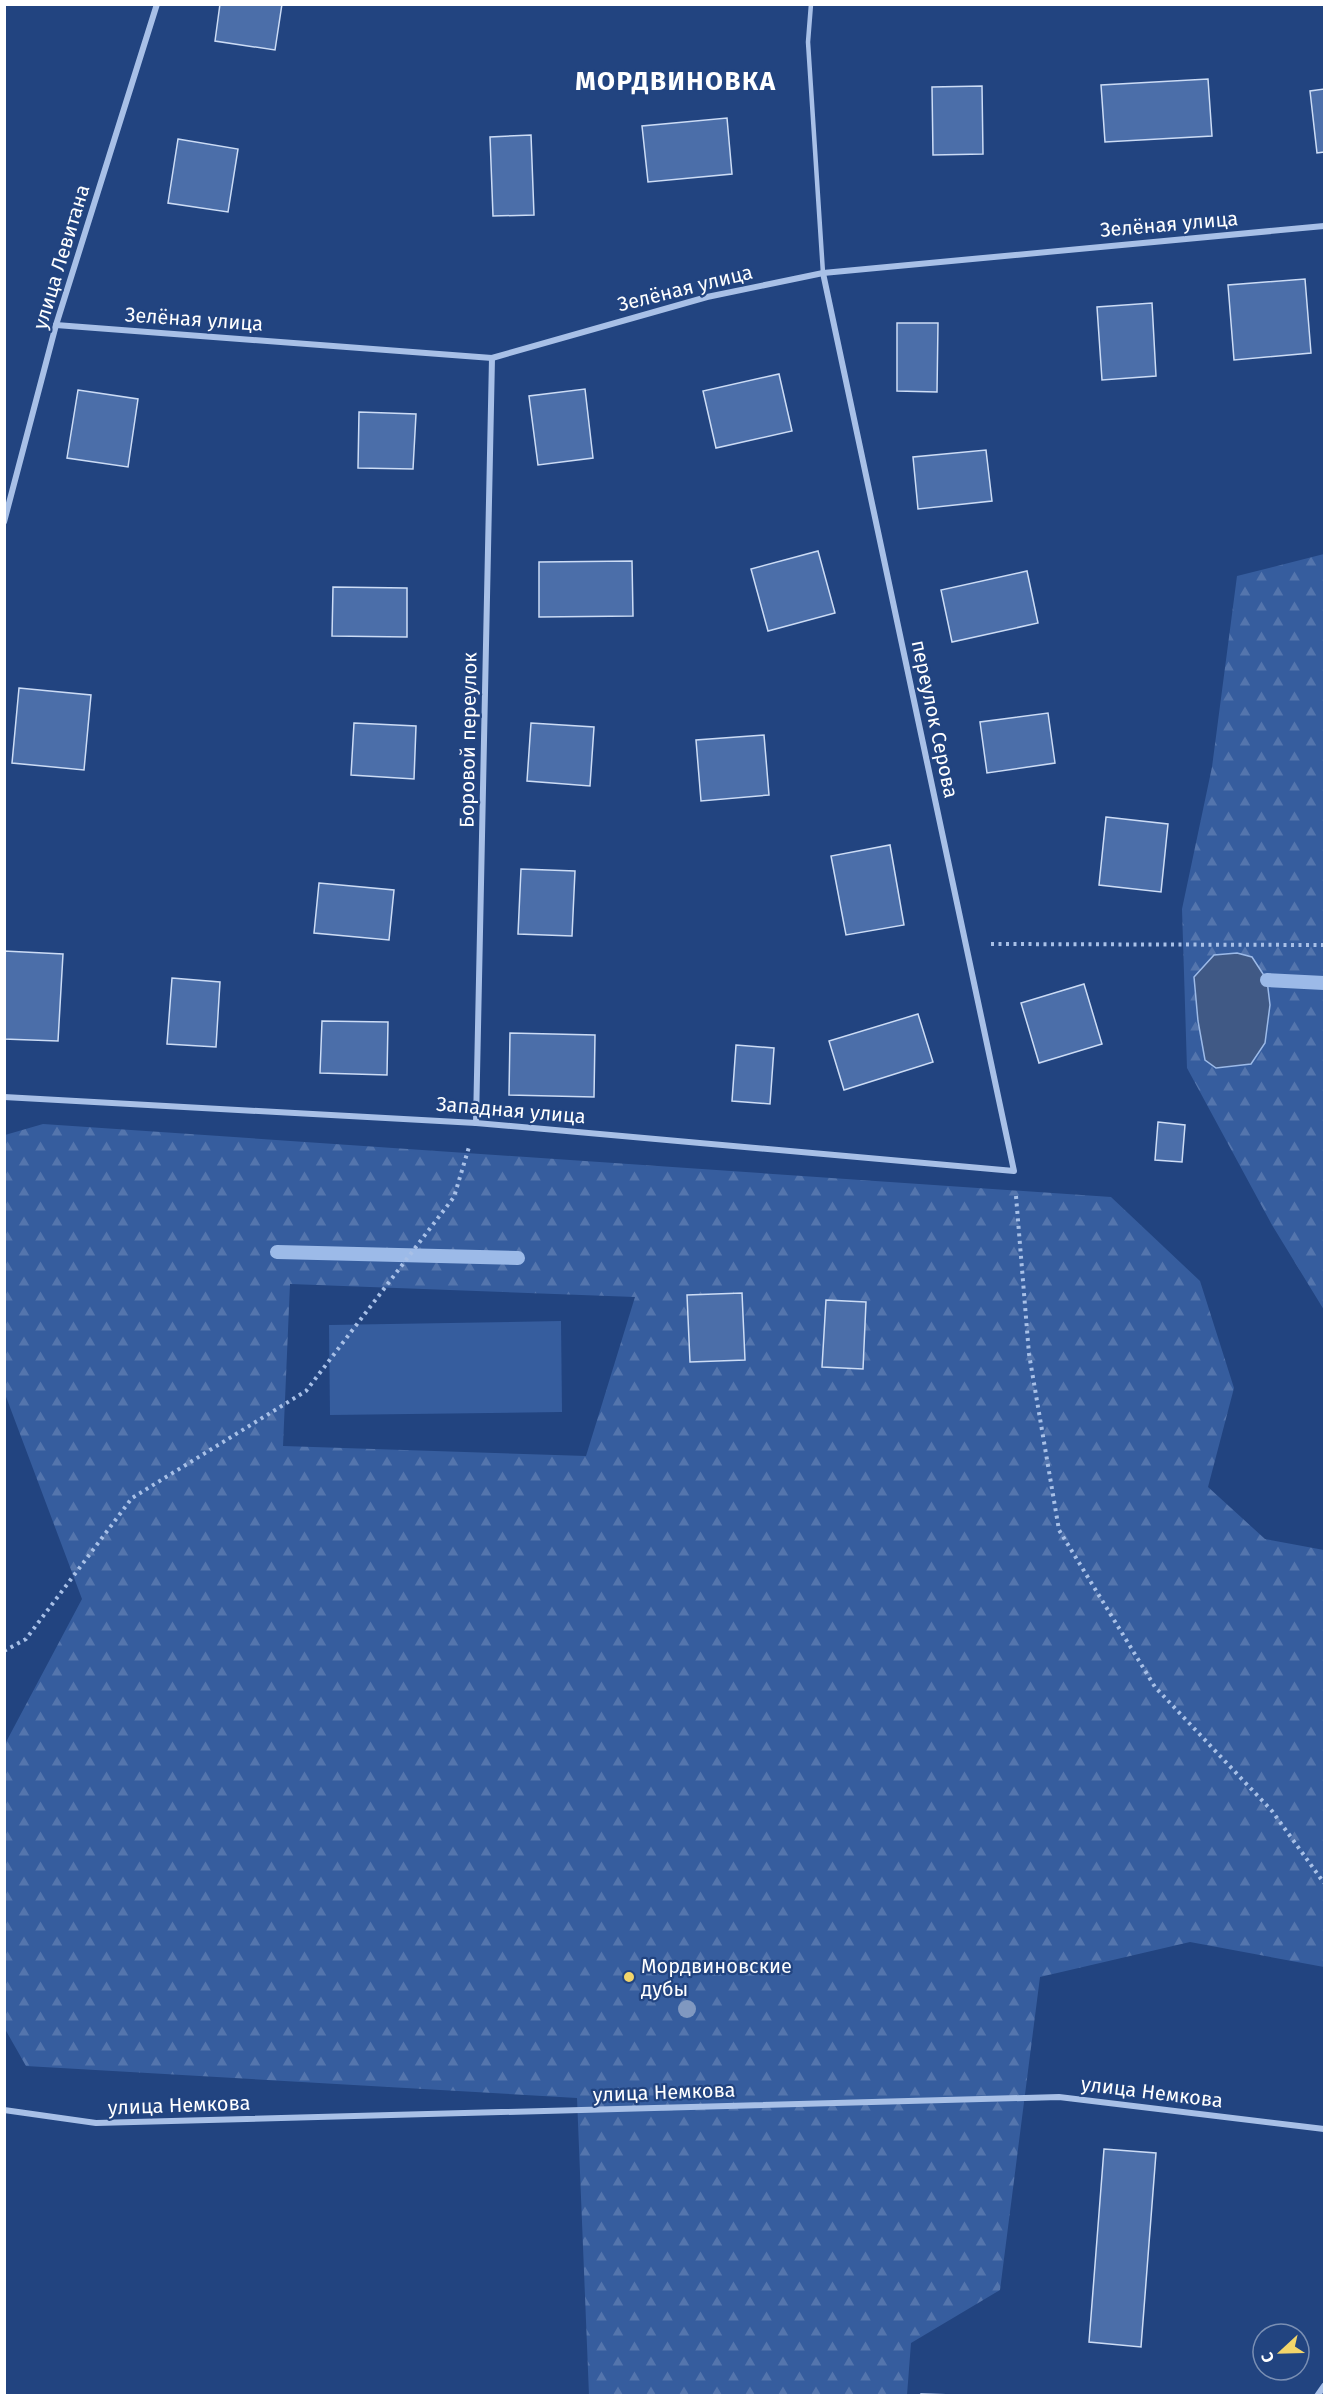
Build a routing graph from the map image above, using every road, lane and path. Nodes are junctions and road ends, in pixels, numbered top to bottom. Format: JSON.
{"nodes":[{"id":1,"x":157,"y":4,"type":"edge"},
{"id":2,"x":811,"y":4,"type":"edge"},
{"id":3,"x":1324,"y":226,"type":"edge"},
{"id":4,"x":823,"y":273,"type":"junction"},
{"id":5,"x":56,"y":326,"type":"junction"},
{"id":6,"x":492,"y":358,"type":"junction"},
{"id":7,"x":4,"y":522,"type":"edge"},
{"id":8,"x":966,"y":944,"type":"junction"},
{"id":9,"x":1324,"y":945,"type":"edge"},
{"id":10,"x":4,"y":1097,"type":"edge"},
{"id":11,"x":476,"y":1123,"type":"junction"},
{"id":12,"x":1014,"y":1171,"type":"junction"},
{"id":13,"x":4,"y":1651,"type":"edge"},
{"id":14,"x":1324,"y":1883,"type":"edge"},
{"id":15,"x":4,"y":2110,"type":"edge"},
{"id":16,"x":1324,"y":2129,"type":"edge"},
{"id":17,"x":1324,"y":2386,"type":"edge"},
{"id":18,"x":1317,"y":2396,"type":"edge"}],
"edges":[{"from":1,"to":5,"type":"street","name":"улица Левитана"},
{"from":2,"to":4,"type":"lane"},
{"from":3,"to":4,"type":"street","name":"Зелёная улица"},
{"from":4,"to":6,"type":"street","name":"Зелёная улица"},
{"from":4,"to":8,"type":"street","name":"переулок Серова"},
{"from":5,"to":6,"type":"street","name":"Зелёная улица"},
{"from":5,"to":7,"type":"street","name":"улица Левитана"},
{"from":6,"to":11,"type":"street","name":"Боровой переулок"},
{"from":8,"to":9,"type":"path"},
{"from":8,"to":12,"type":"street","name":"переулок Серова"},
{"from":10,"to":11,"type":"street","name":"Западная улица"},
{"from":11,"to":12,"type":"street","name":"Западная улица"},
{"from":11,"to":13,"type":"path"},
{"from":12,"to":14,"type":"path"},
{"from":15,"to":16,"type":"street","name":"улица Немкова"},
{"from":17,"to":18,"type":"street"}]}
